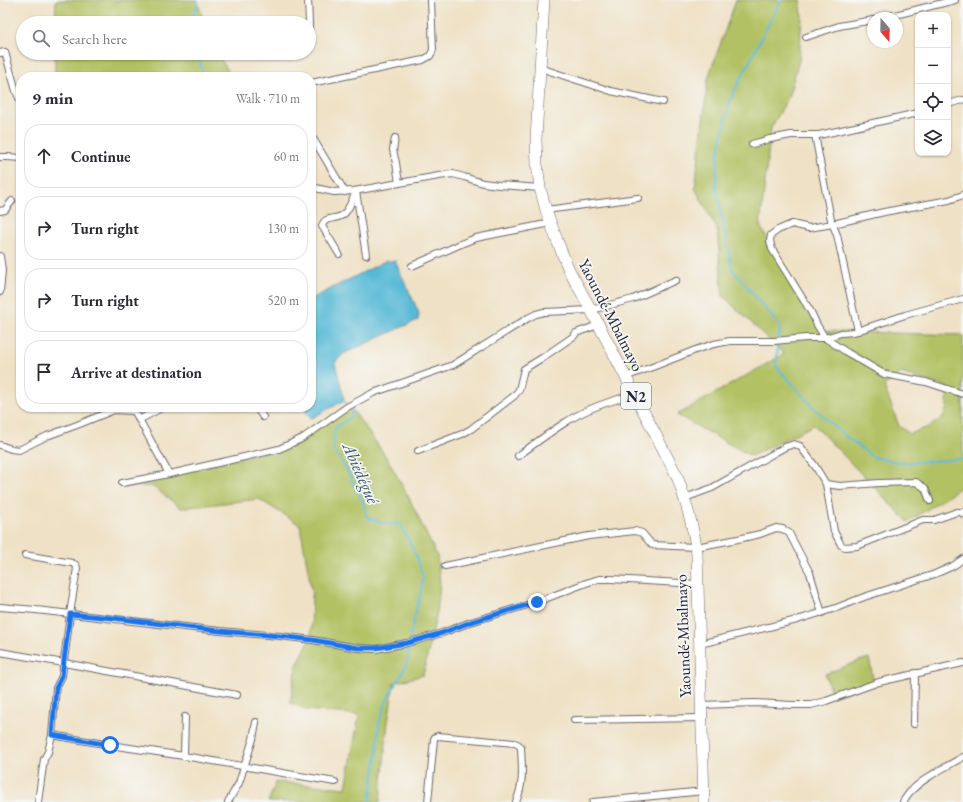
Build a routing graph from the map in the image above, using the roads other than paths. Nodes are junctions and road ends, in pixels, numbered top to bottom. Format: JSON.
{"nodes":[{"id":1,"x":308,"y":0,"type":"edge"},
{"id":2,"x":431,"y":0,"type":"edge"},
{"id":3,"x":544,"y":0,"type":"edge"},
{"id":4,"x":955,"y":0,"type":"edge"},
{"id":5,"x":903,"y":13,"type":"edge"},
{"id":6,"x":309,"y":16,"type":"edge"},
{"id":7,"x":867,"y":21,"type":"edge"},
{"id":8,"x":806,"y":37,"type":"dead end"},
{"id":9,"x":0,"y":52,"type":"edge"},
{"id":10,"x":540,"y":68,"type":"junction"},
{"id":11,"x":316,"y":82,"type":"edge"},
{"id":12,"x":16,"y":91,"type":"edge"},
{"id":13,"x":963,"y":100,"type":"edge"},
{"id":14,"x":663,"y":102,"type":"dead end"},
{"id":15,"x":951,"y":103,"type":"edge"},
{"id":16,"x":915,"y":114,"type":"edge"},
{"id":17,"x":815,"y":135,"type":"junction"},
{"id":18,"x":395,"y":138,"type":"dead end"},
{"id":19,"x":316,"y":143,"type":"edge"},
{"id":20,"x":752,"y":144,"type":"dead end"},
{"id":21,"x":0,"y":157,"type":"edge"},
{"id":22,"x":16,"y":158,"type":"edge"},
{"id":23,"x":399,"y":183,"type":"junction"},
{"id":24,"x":316,"y":188,"type":"edge"},
{"id":25,"x":540,"y":188,"type":"junction"},
{"id":26,"x":356,"y":191,"type":"junction"},
{"id":27,"x":344,"y":192,"type":"junction"},
{"id":28,"x":963,"y":195,"type":"edge"},
{"id":29,"x":638,"y":198,"type":"dead end"},
{"id":30,"x":12,"y":201,"type":"dead end"},
{"id":31,"x":546,"y":210,"type":"junction"},
{"id":32,"x":0,"y":211,"type":"edge"},
{"id":33,"x":551,"y":223,"type":"junction"},
{"id":34,"x":833,"y":224,"type":"junction"},
{"id":35,"x":339,"y":254,"type":"dead end"},
{"id":36,"x":366,"y":255,"type":"dead end"},
{"id":37,"x":0,"y":256,"type":"edge"},
{"id":38,"x":412,"y":266,"type":"dead end"},
{"id":39,"x":676,"y":280,"type":"dead end"},
{"id":40,"x":0,"y":292,"type":"edge"},
{"id":41,"x":963,"y":299,"type":"edge"},
{"id":42,"x":591,"y":310,"type":"junction"},
{"id":43,"x":598,"y":325,"type":"junction"},
{"id":44,"x":858,"y":330,"type":"junction"},
{"id":45,"x":825,"y":338,"type":"junction"},
{"id":46,"x":625,"y":377,"type":"junction"},
{"id":47,"x":635,"y":394,"type":"junction"},
{"id":48,"x":963,"y":394,"type":"edge"},
{"id":49,"x":109,"y":412,"type":"edge"},
{"id":50,"x":135,"y":412,"type":"edge"},
{"id":51,"x":154,"y":412,"type":"edge"},
{"id":52,"x":260,"y":412,"type":"edge"},
{"id":53,"x":263,"y":417,"type":"dead end"},
{"id":54,"x":139,"y":420,"type":"junction"},
{"id":55,"x":0,"y":445,"type":"edge"},
{"id":56,"x":418,"y":451,"type":"dead end"},
{"id":57,"x":518,"y":456,"type":"dead end"},
{"id":58,"x":169,"y":474,"type":"junction"},
{"id":59,"x":122,"y":483,"type":"dead end"},
{"id":60,"x":826,"y":484,"type":"junction"},
{"id":61,"x":685,"y":498,"type":"junction"},
{"id":62,"x":930,"y":501,"type":"dead end"},
{"id":63,"x":963,"y":514,"type":"edge"},
{"id":64,"x":696,"y":547,"type":"junction"},
{"id":65,"x":25,"y":555,"type":"dead end"},
{"id":66,"x":963,"y":559,"type":"edge"},
{"id":67,"x":445,"y":566,"type":"dead end"},
{"id":68,"x":698,"y":584,"type":"junction"},
{"id":69,"x":0,"y":607,"type":"edge"},
{"id":70,"x":822,"y":613,"type":"junction"},
{"id":71,"x":70,"y":614,"type":"junction"},
{"id":72,"x":700,"y":644,"type":"junction"},
{"id":73,"x":0,"y":652,"type":"edge"},
{"id":74,"x":64,"y":663,"type":"junction"},
{"id":75,"x":963,"y":663,"type":"edge"},
{"id":76,"x":915,"y":673,"type":"junction"},
{"id":77,"x":237,"y":695,"type":"dead end"},
{"id":78,"x":702,"y":705,"type":"junction"},
{"id":79,"x":185,"y":717,"type":"dead end"},
{"id":80,"x":702,"y":718,"type":"junction"},
{"id":81,"x":574,"y":720,"type":"dead end"},
{"id":82,"x":256,"y":722,"type":"dead end"},
{"id":83,"x":914,"y":724,"type":"dead end"},
{"id":84,"x":52,"y":735,"type":"junction"},
{"id":85,"x":184,"y":756,"type":"junction"},
{"id":86,"x":963,"y":757,"type":"edge"},
{"id":87,"x":244,"y":767,"type":"junction"},
{"id":88,"x":335,"y":782,"type":"dead end"},
{"id":89,"x":704,"y":796,"type":"edge"},
{"id":90,"x":38,"y":802,"type":"edge"},
{"id":91,"x":228,"y":802,"type":"edge"},
{"id":92,"x":428,"y":802,"type":"edge"},
{"id":93,"x":516,"y":802,"type":"edge"},
{"id":94,"x":594,"y":802,"type":"edge"},
{"id":95,"x":902,"y":802,"type":"edge"}],
"edges":[{"from":1,"to":6,"type":"street"},
{"from":2,"to":11,"type":"street"},
{"from":3,"to":10,"type":"highway","name":"Yaoundé-Mbalmayo","number":"N2"},
{"from":4,"to":5,"type":"street"},
{"from":7,"to":8,"type":"street"},
{"from":9,"to":12,"type":"street"},
{"from":10,"to":14,"type":"street"},
{"from":10,"to":25,"type":"highway","name":"Yaoundé-Mbalmayo","number":"N2"},
{"from":13,"to":15,"type":"street"},
{"from":16,"to":17,"type":"street"},
{"from":17,"to":20,"type":"street"},
{"from":17,"to":34,"type":"street"},
{"from":18,"to":23,"type":"street"},
{"from":19,"to":27,"type":"street"},
{"from":21,"to":22,"type":"street"},
{"from":23,"to":25,"type":"street"},
{"from":23,"to":26,"type":"street"},
{"from":24,"to":27,"type":"street"},
{"from":25,"to":31,"type":"highway","name":"Yaoundé-Mbalmayo","number":"N2"},
{"from":26,"to":27,"type":"street"},
{"from":26,"to":35,"type":"street"},
{"from":26,"to":36,"type":"street"},
{"from":28,"to":34,"type":"street"},
{"from":29,"to":31,"type":"street"},
{"from":30,"to":32,"type":"street"},
{"from":31,"to":33,"type":"highway","name":"Yaoundé-Mbalmayo","number":"N2"},
{"from":33,"to":38,"type":"street"},
{"from":33,"to":42,"type":"highway","name":"Yaoundé-Mbalmayo","number":"N2"},
{"from":34,"to":44,"type":"street"},
{"from":34,"to":45,"type":"street"},
{"from":37,"to":40,"type":"street"},
{"from":39,"to":42,"type":"street"},
{"from":41,"to":44,"type":"street"},
{"from":42,"to":43,"type":"highway","name":"Yaoundé-Mbalmayo","number":"N2"},
{"from":42,"to":58,"type":"street"},
{"from":43,"to":46,"type":"highway","name":"Yaoundé-Mbalmayo","number":"N2"},
{"from":43,"to":56,"type":"street"},
{"from":44,"to":45,"type":"street"},
{"from":45,"to":46,"type":"street"},
{"from":45,"to":48,"type":"street"},
{"from":46,"to":47,"type":"highway","name":"Yaoundé-Mbalmayo","number":"N2"},
{"from":47,"to":57,"type":"street"},
{"from":47,"to":61,"type":"highway","name":"Yaoundé-Mbalmayo","number":"N2"},
{"from":49,"to":55,"type":"street"},
{"from":50,"to":54,"type":"street"},
{"from":51,"to":54,"type":"street"},
{"from":52,"to":53,"type":"street"},
{"from":54,"to":58,"type":"street"},
{"from":58,"to":59,"type":"street"},
{"from":60,"to":61,"type":"street"},
{"from":60,"to":62,"type":"street"},
{"from":60,"to":63,"type":"street"},
{"from":61,"to":64,"type":"highway","name":"Yaoundé-Mbalmayo","number":"N2"},
{"from":64,"to":67,"type":"street"},
{"from":64,"to":68,"type":"highway","name":"Yaoundé-Mbalmayo","number":"N2"},
{"from":64,"to":70,"type":"street"},
{"from":65,"to":71,"type":"street"},
{"from":66,"to":70,"type":"street"},
{"from":68,"to":71,"type":"street"},
{"from":68,"to":72,"type":"highway","name":"Yaoundé-Mbalmayo","number":"N2"},
{"from":69,"to":71,"type":"street"},
{"from":70,"to":72,"type":"street"},
{"from":71,"to":74,"type":"street"},
{"from":72,"to":78,"type":"highway","name":"Yaoundé-Mbalmayo","number":"N2"},
{"from":73,"to":74,"type":"street"},
{"from":74,"to":77,"type":"street"},
{"from":74,"to":84,"type":"street"},
{"from":75,"to":76,"type":"street"},
{"from":76,"to":78,"type":"street"},
{"from":76,"to":83,"type":"street"},
{"from":78,"to":80,"type":"highway","name":"Yaoundé-Mbalmayo","number":"N2"},
{"from":79,"to":85,"type":"street"},
{"from":80,"to":81,"type":"street"},
{"from":80,"to":89,"type":"highway","name":"Yaoundé-Mbalmayo","number":"N2"},
{"from":82,"to":87,"type":"street"},
{"from":84,"to":85,"type":"street"},
{"from":84,"to":90,"type":"street"},
{"from":85,"to":87,"type":"street"},
{"from":86,"to":95,"type":"street"},
{"from":87,"to":88,"type":"street"},
{"from":87,"to":91,"type":"street"},
{"from":89,"to":94,"type":"street"},
{"from":92,"to":93,"type":"street"}]}
